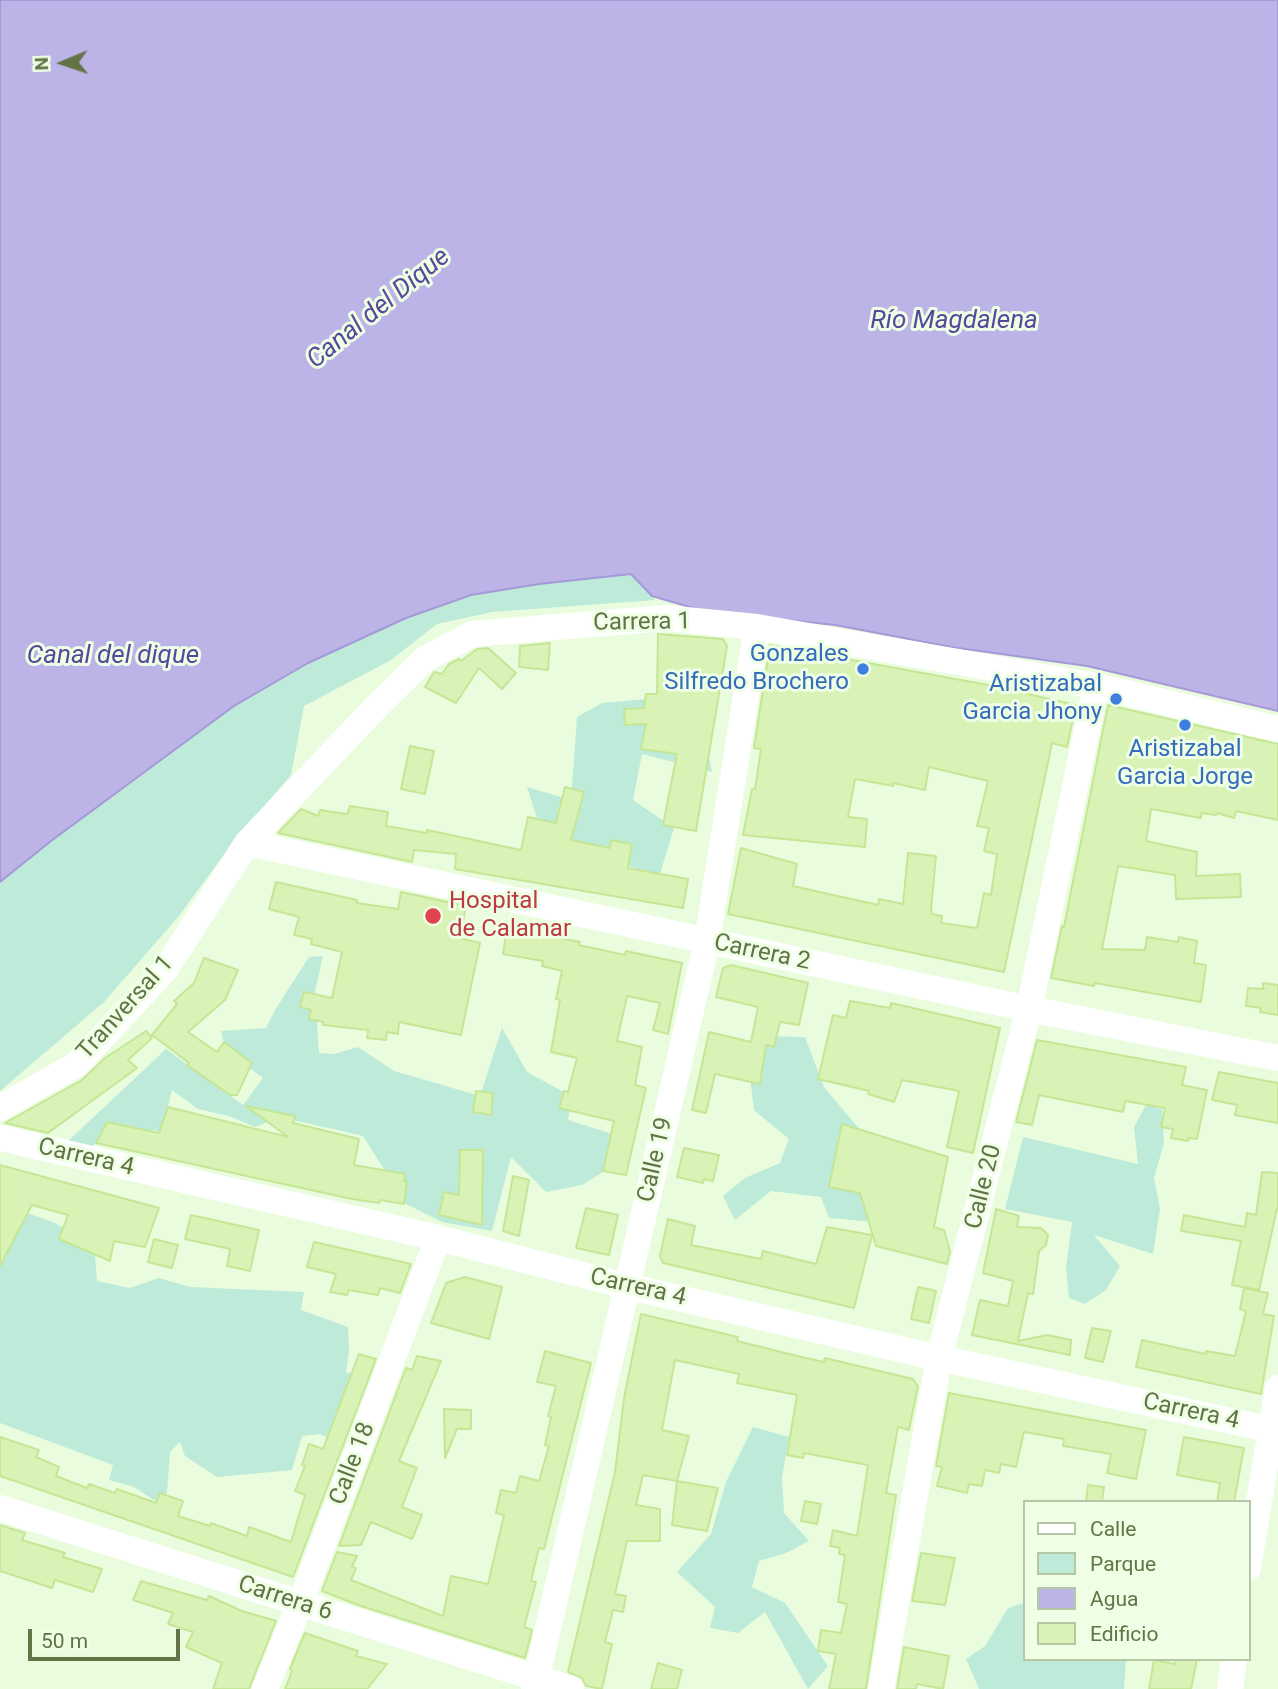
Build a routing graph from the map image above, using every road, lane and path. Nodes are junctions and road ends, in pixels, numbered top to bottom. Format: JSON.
{"nodes":[{"id":1,"x":757,"y":627,"type":"junction"},
{"id":2,"x":1096,"y":686,"type":"junction"},
{"id":3,"x":1278,"y":729,"type":"edge"},
{"id":4,"x":247,"y":843,"type":"junction"},
{"id":5,"x":708,"y":942,"type":"junction"},
{"id":6,"x":1029,"y":1009,"type":"junction"},
{"id":7,"x":1278,"y":1058,"type":"edge"},
{"id":8,"x":0,"y":1108,"type":"edge"},
{"id":9,"x":0,"y":1138,"type":"edge"},
{"id":10,"x":438,"y":1238,"type":"junction"},
{"id":11,"x":626,"y":1286,"type":"junction"},
{"id":12,"x":940,"y":1358,"type":"junction"},
{"id":13,"x":1278,"y":1388,"type":"edge"},
{"id":14,"x":1274,"y":1430,"type":"edge"},
{"id":15,"x":0,"y":1508,"type":"edge"},
{"id":16,"x":1250,"y":1557,"type":"edge"},
{"id":17,"x":300,"y":1604,"type":"junction"},
{"id":18,"x":1234,"y":1661,"type":"edge"},
{"id":19,"x":535,"y":1684,"type":"edge"},
{"id":20,"x":265,"y":1689,"type":"edge"},
{"id":21,"x":571,"y":1689,"type":"edge"},
{"id":22,"x":881,"y":1689,"type":"edge"},
{"id":23,"x":1230,"y":1689,"type":"edge"}],
"edges":[{"from":1,"to":2,"type":"street","name":"Carrera 1"},
{"from":1,"to":4,"type":"street","name":"Carrera 1"},
{"from":1,"to":5,"type":"street","name":"Calle 19"},
{"from":2,"to":3,"type":"street","name":"Carrera 1"},
{"from":2,"to":6,"type":"street","name":"Calle 20"},
{"from":4,"to":5,"type":"street","name":"Carrera 2"},
{"from":4,"to":8,"type":"street","name":"Tranversal 1"},
{"from":5,"to":6,"type":"street","name":"Carrera 2"},
{"from":5,"to":11,"type":"street","name":"Calle 19"},
{"from":6,"to":7,"type":"street","name":"Carrera 2"},
{"from":6,"to":12,"type":"street","name":"Calle 20"},
{"from":9,"to":10,"type":"street","name":"Carrera 4"},
{"from":10,"to":11,"type":"street","name":"Carrera 4"},
{"from":10,"to":17,"type":"street","name":"Calle 18"},
{"from":11,"to":12,"type":"street","name":"Carrera 4"},
{"from":11,"to":19,"type":"street","name":"Calle 19"},
{"from":12,"to":14,"type":"street","name":"Carrera 4"},
{"from":12,"to":22,"type":"street","name":"Calle 20"},
{"from":13,"to":14,"type":"street"},
{"from":14,"to":16,"type":"street"},
{"from":15,"to":17,"type":"street","name":"Carrera 6"},
{"from":17,"to":19,"type":"street","name":"Carrera 6"},
{"from":17,"to":20,"type":"street","name":"Calle 18"},
{"from":18,"to":23,"type":"street"},
{"from":19,"to":21,"type":"street","name":"Carrera 6"}]}
